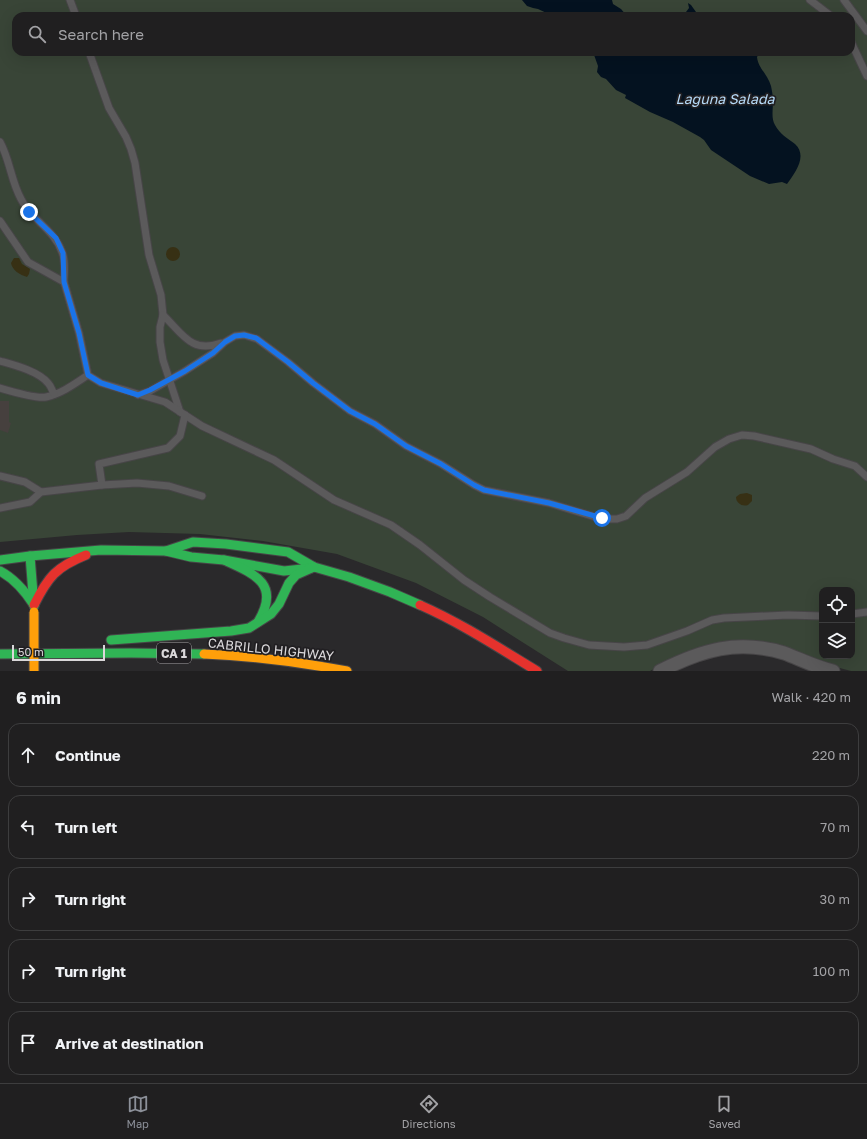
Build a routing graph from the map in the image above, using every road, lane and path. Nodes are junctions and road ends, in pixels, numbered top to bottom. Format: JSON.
{"nodes":[{"id":1,"x":70,"y":0,"type":"edge"},
{"id":2,"x":810,"y":0,"type":"edge"},
{"id":3,"x":844,"y":0,"type":"edge"},
{"id":4,"x":74,"y":12,"type":"edge"},
{"id":5,"x":826,"y":12,"type":"edge"},
{"id":6,"x":853,"y":12,"type":"edge"},
{"id":7,"x":855,"y":15,"type":"edge"},
{"id":8,"x":867,"y":31,"type":"edge"},
{"id":9,"x":855,"y":50,"type":"edge"},
{"id":10,"x":90,"y":56,"type":"edge"},
{"id":11,"x":867,"y":76,"type":"edge"},
{"id":12,"x":0,"y":142,"type":"edge"},
{"id":13,"x":0,"y":221,"type":"edge"},
{"id":14,"x":64,"y":282,"type":"junction"},
{"id":15,"x":163,"y":315,"type":"junction"},
{"id":16,"x":225,"y":342,"type":"junction"},
{"id":17,"x":0,"y":360,"type":"edge"},
{"id":18,"x":88,"y":375,"type":"junction"},
{"id":19,"x":170,"y":380,"type":"junction"},
{"id":20,"x":0,"y":388,"type":"edge"},
{"id":21,"x":54,"y":394,"type":"junction"},
{"id":22,"x":138,"y":395,"type":"junction"},
{"id":23,"x":182,"y":414,"type":"junction"},
{"id":24,"x":0,"y":476,"type":"edge"},
{"id":25,"x":867,"y":478,"type":"edge"},
{"id":26,"x":102,"y":485,"type":"junction"},
{"id":27,"x":41,"y":492,"type":"junction"},
{"id":28,"x":202,"y":496,"type":"dead end"},
{"id":29,"x":0,"y":508,"type":"edge"},
{"id":30,"x":101,"y":550,"type":"junction"},
{"id":31,"x":166,"y":551,"type":"junction"},
{"id":32,"x":30,"y":556,"type":"junction"},
{"id":33,"x":0,"y":560,"type":"edge"},
{"id":34,"x":224,"y":560,"type":"junction"},
{"id":35,"x":314,"y":567,"type":"junction"},
{"id":36,"x":0,"y":571,"type":"edge"},
{"id":37,"x":34,"y":608,"type":"junction"},
{"id":38,"x":867,"y":612,"type":"edge"},
{"id":39,"x":855,"y":614,"type":"edge"},
{"id":40,"x":819,"y":616,"type":"edge"},
{"id":41,"x":258,"y":623,"type":"junction"},
{"id":42,"x":99,"y":641,"type":"dead end"},
{"id":43,"x":53,"y":644,"type":"dead end"},
{"id":44,"x":0,"y":648,"type":"edge"},
{"id":45,"x":0,"y":654,"type":"edge"},
{"id":46,"x":34,"y":671,"type":"edge"},
{"id":47,"x":347,"y":671,"type":"edge"},
{"id":48,"x":537,"y":671,"type":"edge"},
{"id":49,"x":660,"y":671,"type":"edge"},
{"id":50,"x":832,"y":671,"type":"edge"}],
"edges":[{"from":1,"to":4,"type":"lane"},
{"from":2,"to":5,"type":"lane"},
{"from":3,"to":6,"type":"lane"},
{"from":7,"to":8,"type":"lane"},
{"from":9,"to":11,"type":"lane"},
{"from":10,"to":15,"type":"lane"},
{"from":12,"to":14,"type":"lane"},
{"from":13,"to":14,"type":"lane"},
{"from":14,"to":18,"type":"lane"},
{"from":15,"to":16,"type":"lane"},
{"from":15,"to":19,"type":"lane"},
{"from":16,"to":19,"type":"lane"},
{"from":16,"to":25,"type":"lane"},
{"from":17,"to":21,"type":"lane"},
{"from":18,"to":21,"type":"lane"},
{"from":18,"to":22,"type":"lane"},
{"from":19,"to":22,"type":"lane"},
{"from":19,"to":23,"type":"lane"},
{"from":20,"to":21,"type":"lane"},
{"from":22,"to":23,"type":"lane"},
{"from":23,"to":26,"type":"lane"},
{"from":23,"to":40,"type":"lane"},
{"from":24,"to":27,"type":"lane"},
{"from":26,"to":27,"type":"lane"},
{"from":26,"to":28,"type":"lane"},
{"from":27,"to":29,"type":"lane"},
{"from":30,"to":31,"type":"main road"},
{"from":30,"to":32,"type":"main road"},
{"from":30,"to":37,"type":"main road"},
{"from":31,"to":34,"type":"main road"},
{"from":31,"to":35,"type":"main road"},
{"from":32,"to":33,"type":"main road"},
{"from":32,"to":37,"type":"main road"},
{"from":34,"to":35,"type":"main road"},
{"from":34,"to":41,"type":"main road"},
{"from":35,"to":41,"type":"main road"},
{"from":35,"to":48,"type":"main road"},
{"from":36,"to":37,"type":"main road"},
{"from":37,"to":46,"type":"main road","bridge":true},
{"from":38,"to":39,"type":"lane"},
{"from":41,"to":42,"type":"main road"},
{"from":43,"to":44,"type":"main road"},
{"from":45,"to":47,"type":"main road","name":"CABRILLO HIGHWAY","number":"CA 1"},
{"from":49,"to":50,"type":"street"}]}
